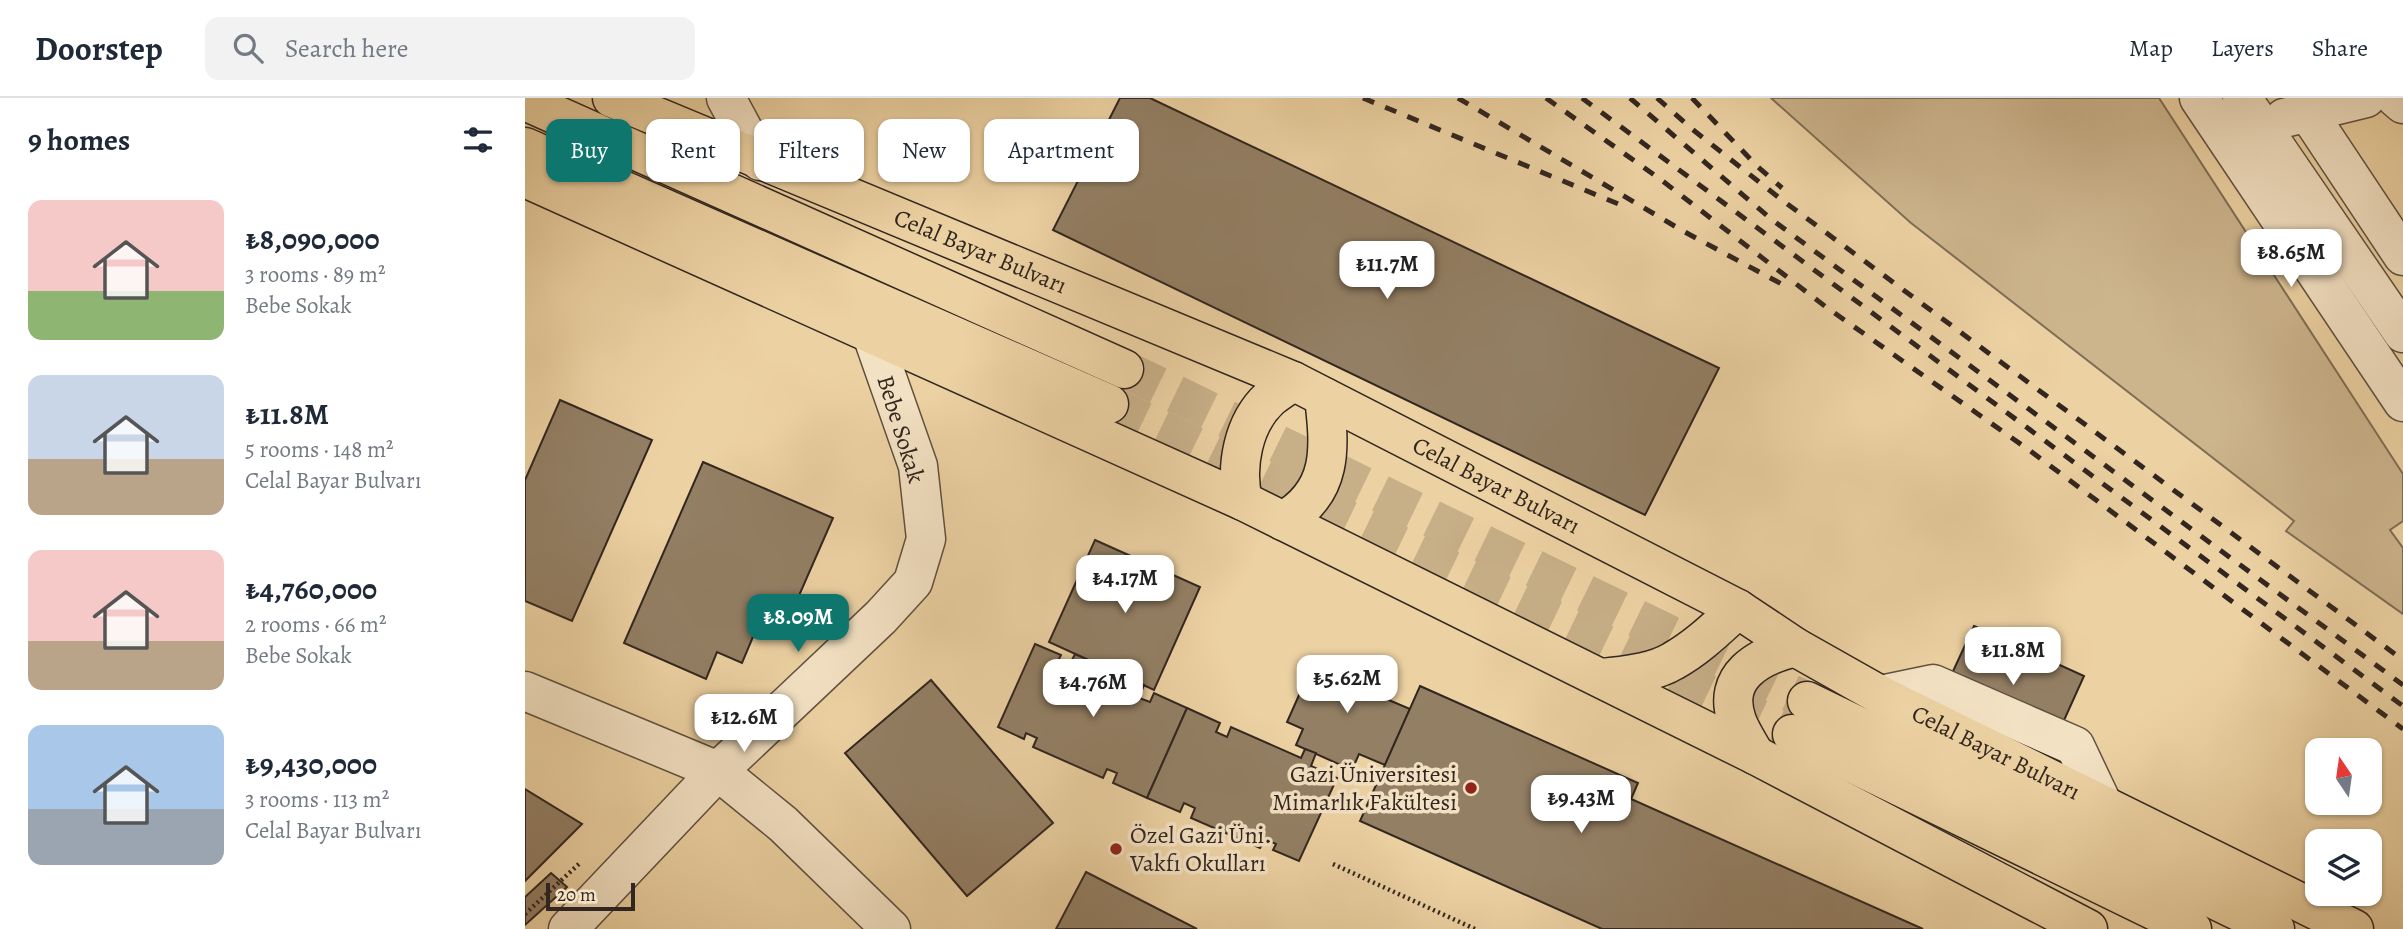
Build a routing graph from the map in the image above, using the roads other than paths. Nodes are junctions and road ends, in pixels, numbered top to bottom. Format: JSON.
{"nodes":[{"id":1,"x":612,"y":98,"type":"edge"},
{"id":2,"x":726,"y":98,"type":"edge"},
{"id":3,"x":2199,"y":98,"type":"edge"},
{"id":4,"x":2366,"y":98,"type":"edge"},
{"id":5,"x":2396,"y":98,"type":"edge"},
{"id":6,"x":525,"y":101,"type":"edge"},
{"id":7,"x":2403,"y":104,"type":"edge"},
{"id":8,"x":2308,"y":113,"type":"junction"},
{"id":9,"x":2244,"y":123,"type":"edge"},
{"id":10,"x":525,"y":147,"type":"edge"},
{"id":11,"x":754,"y":150,"type":"edge"},
{"id":12,"x":754,"y":158,"type":"edge"},
{"id":13,"x":525,"y":178,"type":"edge"},
{"id":14,"x":811,"y":182,"type":"edge"},
{"id":15,"x":2403,"y":256,"type":"edge"},
{"id":16,"x":870,"y":332,"type":"junction"},
{"id":17,"x":2403,"y":332,"type":"edge"},
{"id":18,"x":1125,"y":369,"type":"tunnel mouth"},
{"id":19,"x":1309,"y":389,"type":"junction"},
{"id":20,"x":2403,"y":402,"type":"edge"},
{"id":21,"x":1109,"y":404,"type":"tunnel mouth"},
{"id":22,"x":1243,"y":501,"type":"junction"},
{"id":23,"x":1283,"y":521,"type":"junction"},
{"id":24,"x":1738,"y":609,"type":"junction"},
{"id":25,"x":1795,"y":647,"type":"junction"},
{"id":26,"x":1603,"y":678,"type":"junction"},
{"id":27,"x":525,"y":691,"type":"edge"},
{"id":28,"x":1755,"y":755,"type":"junction"},
{"id":29,"x":717,"y":771,"type":"junction"},
{"id":30,"x":568,"y":929,"type":"edge"},
{"id":31,"x":891,"y":929,"type":"edge"},
{"id":32,"x":2088,"y":929,"type":"edge"},
{"id":33,"x":2192,"y":929,"type":"edge"},
{"id":34,"x":2275,"y":929,"type":"edge"},
{"id":35,"x":2354,"y":929,"type":"edge"}],
"edges":[{"from":1,"to":12,"type":"main road","name":"Celal Bayar Bulvarı"},
{"from":2,"to":11,"type":"street"},
{"from":3,"to":9,"type":"street"},
{"from":4,"to":8,"type":"street"},
{"from":5,"to":7,"type":"street"},
{"from":6,"to":18,"type":"main road","name":"Celal Bayar Bulvarı"},
{"from":8,"to":9,"type":"street"},
{"from":8,"to":15,"type":"street"},
{"from":9,"to":17,"type":"street"},
{"from":9,"to":20,"type":"street"},
{"from":10,"to":21,"type":"main road"},
{"from":13,"to":16,"type":"main road"},
{"from":14,"to":19,"type":"main road","name":"Celal Bayar Bulvarı"},
{"from":16,"to":22,"type":"main road"},
{"from":16,"to":29,"type":"street","name":"Bebe Sokak"},
{"from":19,"to":22,"type":"main road"},
{"from":19,"to":23,"type":"main road"},
{"from":19,"to":24,"type":"main road","name":"Celal Bayar Bulvarı"},
{"from":22,"to":23,"type":"main road"},
{"from":23,"to":26,"type":"main road"},
{"from":24,"to":25,"type":"main road","name":"Celal Bayar Bulvarı"},
{"from":24,"to":26,"type":"main road"},
{"from":25,"to":28,"type":"main road"},
{"from":25,"to":35,"type":"main road","name":"Celal Bayar Bulvarı"},
{"from":26,"to":28,"type":"main road"},
{"from":27,"to":29,"type":"street"},
{"from":28,"to":32,"type":"main road"},
{"from":29,"to":30,"type":"street","name":"Bebe Sokak"},
{"from":29,"to":31,"type":"street"},
{"from":33,"to":34,"type":"main road","name":"Celal Bayar Bulvarı"}]}
